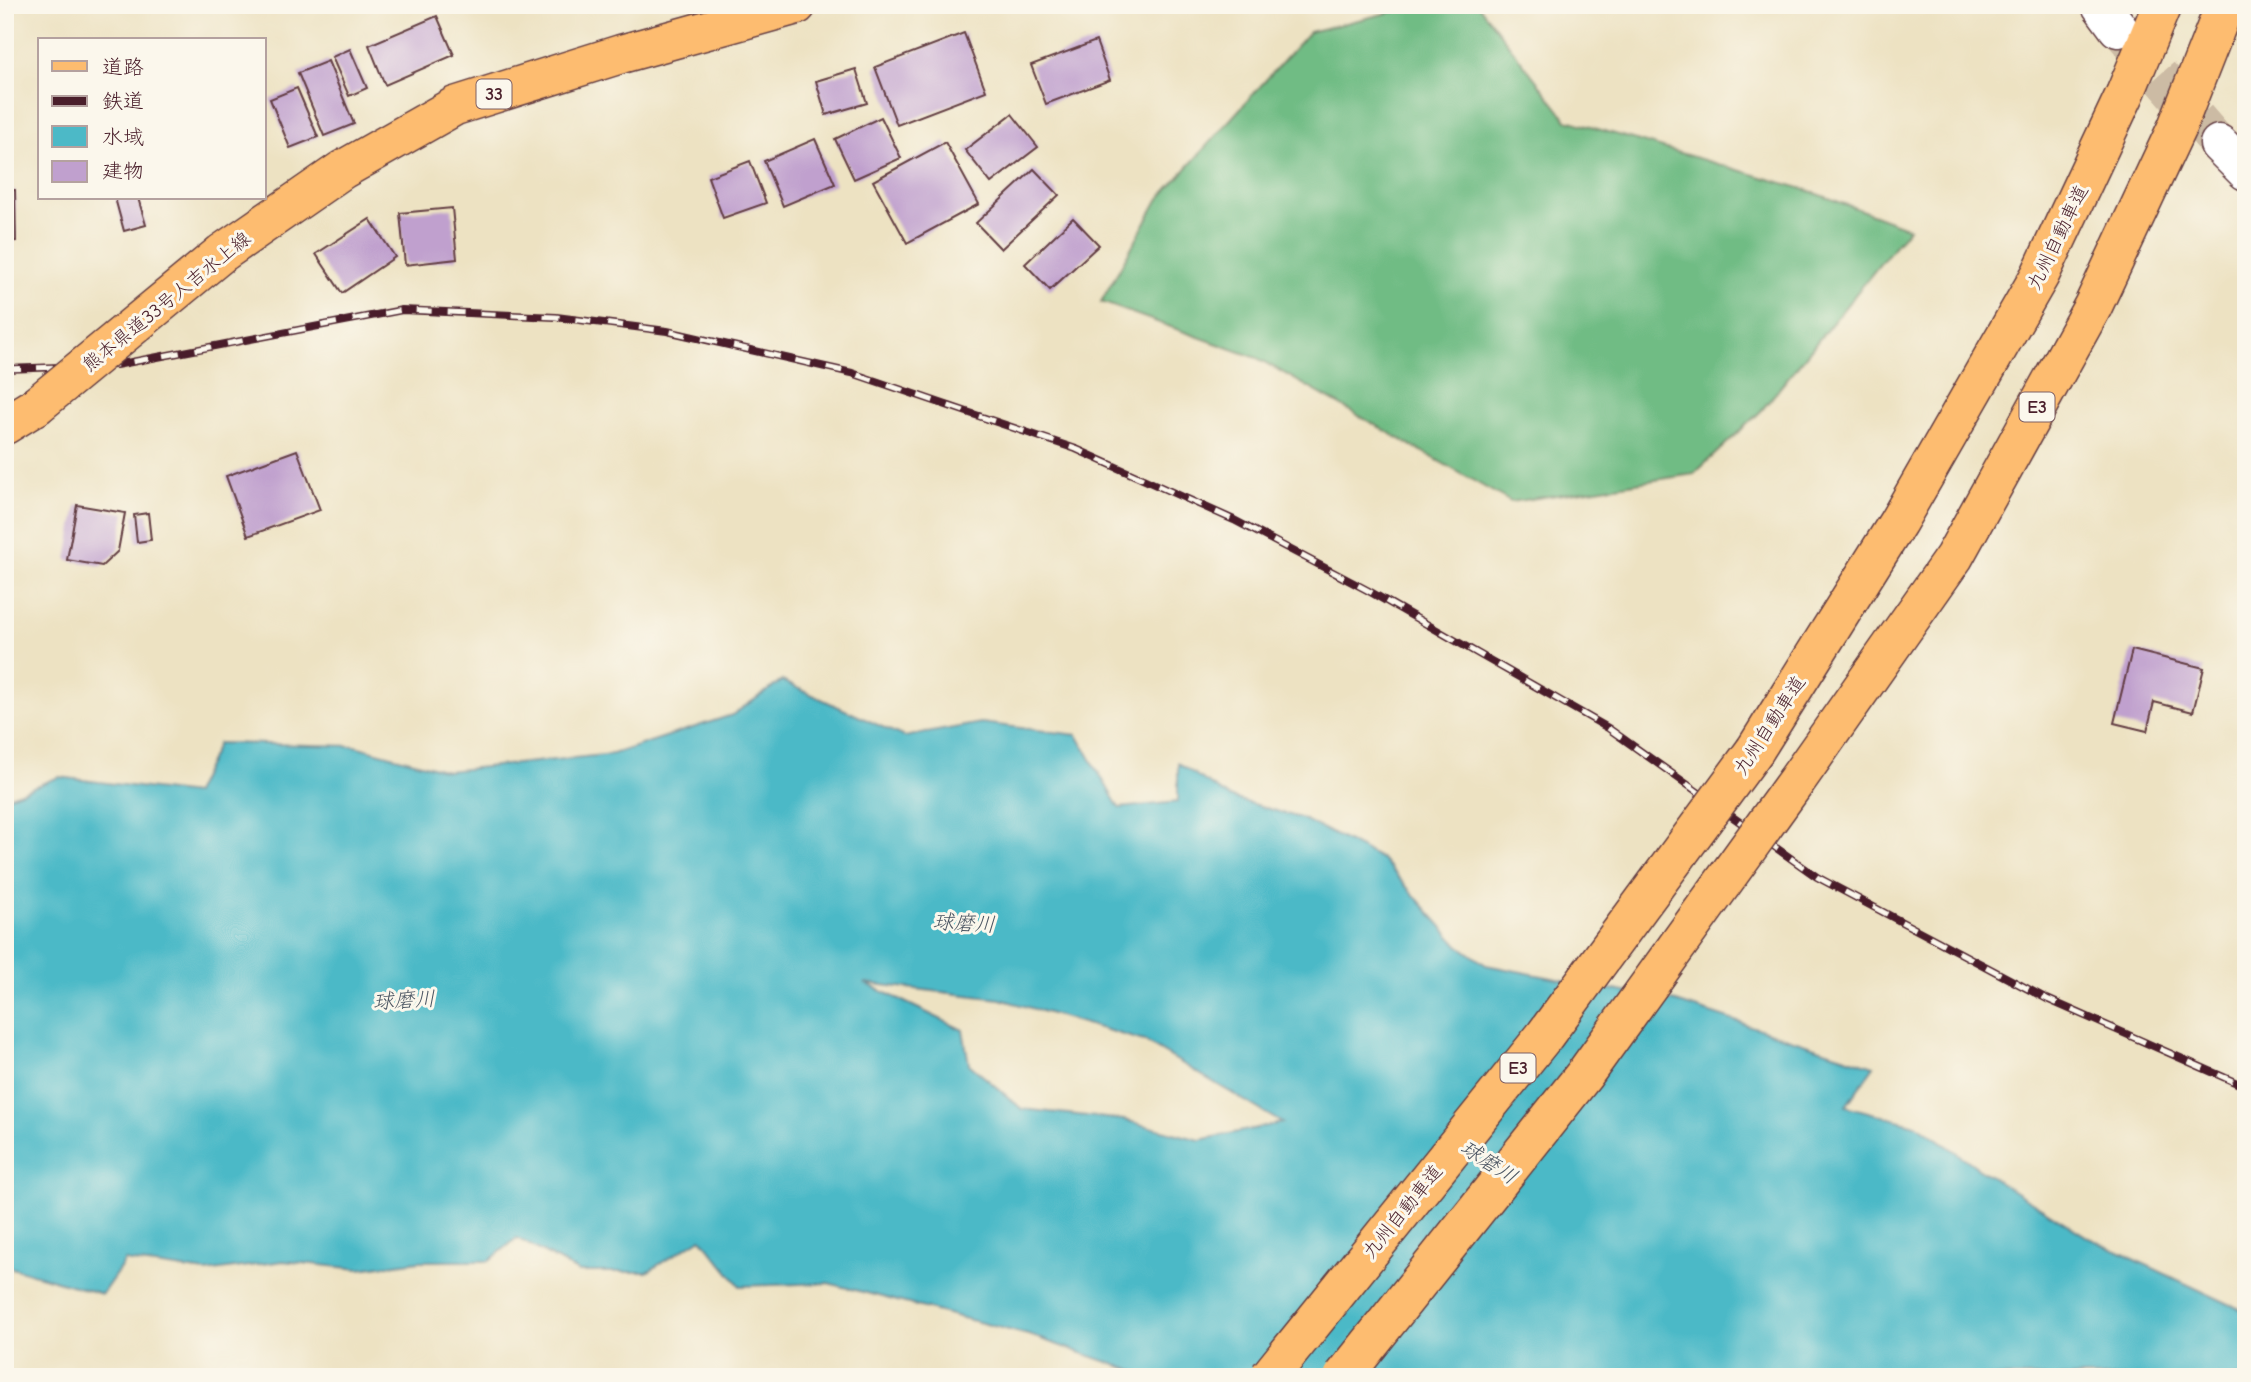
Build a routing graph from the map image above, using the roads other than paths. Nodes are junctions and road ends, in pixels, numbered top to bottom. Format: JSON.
{"nodes":[{"id":1,"x":797,"y":5,"type":"edge"},
{"id":2,"x":2162,"y":5,"type":"edge"},
{"id":3,"x":2225,"y":5,"type":"edge"},
{"id":4,"x":2219,"y":144,"type":"tunnel mouth"},
{"id":5,"x":2246,"y":171,"type":"edge"},
{"id":6,"x":20,"y":415,"type":"edge"},
{"id":7,"x":1269,"y":1377,"type":"edge"},
{"id":8,"x":1343,"y":1377,"type":"edge"}],
"edges":[{"from":1,"to":6,"type":"main road","name":"熊本県道33号人吉水上線","number":"33","bridge":true},
{"from":2,"to":7,"type":"main road","name":"九州自動車道","number":"E3","bridge":true},
{"from":3,"to":8,"type":"main road","number":"E3","bridge":true},
{"from":4,"to":5,"type":"street"}]}
